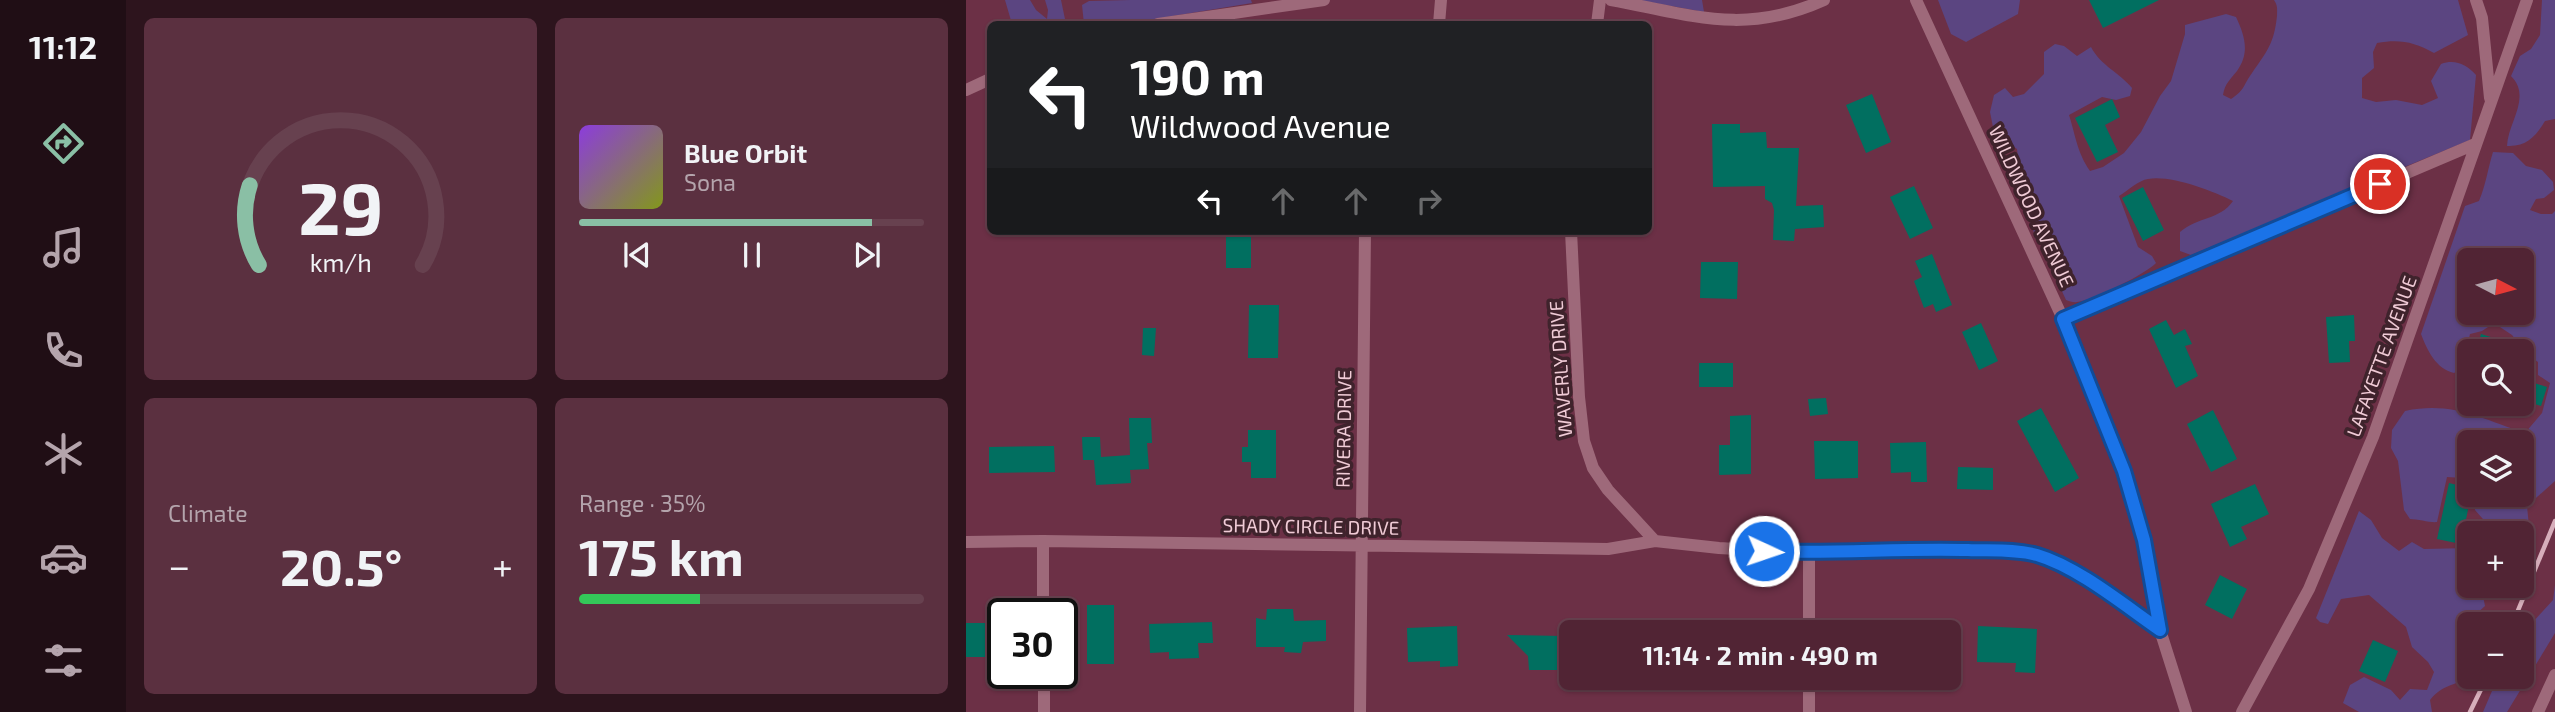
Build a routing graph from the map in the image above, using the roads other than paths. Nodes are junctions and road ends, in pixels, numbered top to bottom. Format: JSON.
{"nodes":[{"id":1,"x":1324,"y":0,"type":"edge"},
{"id":2,"x":1441,"y":0,"type":"edge"},
{"id":3,"x":1600,"y":0,"type":"edge"},
{"id":4,"x":1611,"y":0,"type":"edge"},
{"id":5,"x":1824,"y":0,"type":"edge"},
{"id":6,"x":1916,"y":0,"type":"edge"},
{"id":7,"x":2476,"y":0,"type":"edge"},
{"id":8,"x":2527,"y":0,"type":"edge"},
{"id":9,"x":1179,"y":21,"type":"edge"},
{"id":10,"x":1439,"y":21,"type":"edge"},
{"id":11,"x":1597,"y":21,"type":"edge"},
{"id":12,"x":987,"y":80,"type":"edge"},
{"id":13,"x":966,"y":90,"type":"edge"},
{"id":14,"x":2491,"y":102,"type":"junction"},
{"id":15,"x":2475,"y":144,"type":"junction"},
{"id":16,"x":1365,"y":235,"type":"edge"},
{"id":17,"x":1571,"y":235,"type":"edge"},
{"id":18,"x":2063,"y":319,"type":"junction"},
{"id":19,"x":1043,"y":541,"type":"junction"},
{"id":20,"x":1655,"y":541,"type":"junction"},
{"id":21,"x":966,"y":542,"type":"edge"},
{"id":22,"x":1360,"y":547,"type":"junction"},
{"id":23,"x":1809,"y":553,"type":"junction"},
{"id":24,"x":1043,"y":598,"type":"edge"},
{"id":25,"x":1809,"y":620,"type":"edge"},
{"id":26,"x":2160,"y":630,"type":"junction"},
{"id":27,"x":2555,"y":676,"type":"edge"},
{"id":28,"x":1044,"y":689,"type":"edge"},
{"id":29,"x":1809,"y":690,"type":"edge"},
{"id":30,"x":1044,"y":712,"type":"edge"},
{"id":31,"x":1360,"y":712,"type":"edge"},
{"id":32,"x":1809,"y":712,"type":"edge"},
{"id":33,"x":2186,"y":712,"type":"edge"},
{"id":34,"x":2242,"y":712,"type":"edge"},
{"id":35,"x":2538,"y":712,"type":"edge"}],
"edges":[{"from":1,"to":9,"type":"street"},
{"from":2,"to":10,"type":"street"},
{"from":3,"to":11,"type":"street"},
{"from":4,"to":5,"type":"street"},
{"from":6,"to":18,"type":"street","name":"WILDWOOD AVENUE"},
{"from":7,"to":14,"type":"street"},
{"from":8,"to":14,"type":"street","name":"LAFAYETTE AVENUE"},
{"from":12,"to":13,"type":"street"},
{"from":14,"to":15,"type":"street","name":"LAFAYETTE AVENUE"},
{"from":15,"to":18,"type":"street"},
{"from":15,"to":34,"type":"street","name":"LAFAYETTE AVENUE"},
{"from":16,"to":22,"type":"street","name":"RIVERA DRIVE"},
{"from":17,"to":20,"type":"street","name":"WAVERLY DRIVE"},
{"from":18,"to":26,"type":"street","name":"WILDWOOD AVENUE"},
{"from":19,"to":21,"type":"street","name":"SHADY CIRCLE DRIVE"},
{"from":19,"to":22,"type":"street","name":"SHADY CIRCLE DRIVE"},
{"from":19,"to":24,"type":"street"},
{"from":20,"to":22,"type":"street","name":"SHADY CIRCLE DRIVE"},
{"from":20,"to":23,"type":"street"},
{"from":22,"to":31,"type":"street","name":"RIVERA DRIVE"},
{"from":23,"to":25,"type":"street"},
{"from":23,"to":26,"type":"street"},
{"from":26,"to":33,"type":"street","name":"WILDWOOD AVENUE"},
{"from":27,"to":35,"type":"street"},
{"from":28,"to":30,"type":"street"},
{"from":29,"to":32,"type":"street"}]}
